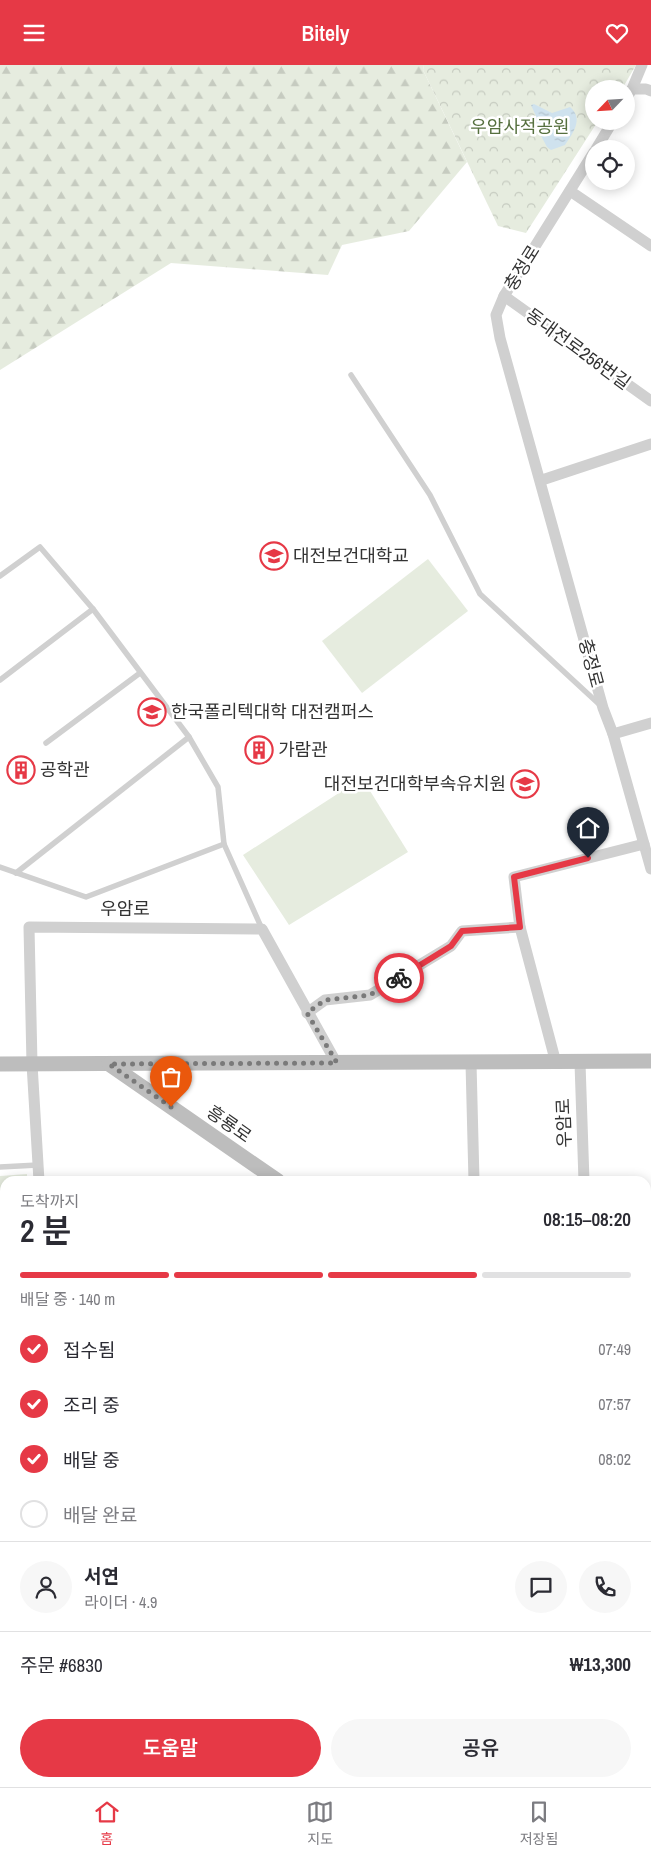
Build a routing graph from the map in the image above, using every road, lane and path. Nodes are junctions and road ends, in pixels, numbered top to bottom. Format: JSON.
{"nodes":[{"id":1,"x":642,"y":65,"type":"edge"},
{"id":2,"x":635,"y":81,"type":"edge"},
{"id":3,"x":649,"y":91,"type":"edge"},
{"id":4,"x":635,"y":93,"type":"edge"},
{"id":5,"x":585,"y":167,"type":"edge"},
{"id":6,"x":570,"y":191,"type":"junction"},
{"id":7,"x":651,"y":246,"type":"edge"},
{"id":8,"x":504,"y":296,"type":"junction"},
{"id":9,"x":351,"y":375,"type":"dead end"},
{"id":10,"x":651,"y":401,"type":"edge"},
{"id":11,"x":651,"y":443,"type":"edge"},
{"id":12,"x":542,"y":480,"type":"junction"},
{"id":13,"x":0,"y":576,"type":"edge"},
{"id":14,"x":93,"y":609,"type":"junction"},
{"id":15,"x":140,"y":673,"type":"junction"},
{"id":16,"x":0,"y":680,"type":"edge"},
{"id":17,"x":603,"y":708,"type":"junction"},
{"id":18,"x":651,"y":723,"type":"edge"},
{"id":19,"x":613,"y":733,"type":"junction"},
{"id":20,"x":189,"y":737,"type":"junction"},
{"id":21,"x":46,"y":743,"type":"dead end"},
{"id":22,"x":224,"y":844,"type":"junction"},
{"id":23,"x":644,"y":844,"type":"junction"},
{"id":24,"x":0,"y":867,"type":"edge"},
{"id":25,"x":651,"y":869,"type":"edge"},
{"id":26,"x":16,"y":873,"type":"junction"},
{"id":27,"x":520,"y":927,"type":"junction"},
{"id":28,"x":262,"y":929,"type":"junction"},
{"id":29,"x":307,"y":1013,"type":"junction"},
{"id":30,"x":651,"y":1061,"type":"edge"},
{"id":31,"x":337,"y":1063,"type":"junction"},
{"id":32,"x":471,"y":1063,"type":"junction"},
{"id":33,"x":556,"y":1063,"type":"junction"},
{"id":34,"x":580,"y":1063,"type":"junction"},
{"id":35,"x":0,"y":1064,"type":"edge"},
{"id":36,"x":32,"y":1064,"type":"junction"},
{"id":37,"x":109,"y":1064,"type":"junction"},
{"id":38,"x":38,"y":1165,"type":"junction"},
{"id":39,"x":0,"y":1167,"type":"edge"},
{"id":40,"x":39,"y":1176,"type":"edge"},
{"id":41,"x":271,"y":1176,"type":"edge"},
{"id":42,"x":474,"y":1176,"type":"edge"},
{"id":43,"x":584,"y":1176,"type":"edge"}],
"edges":[{"from":1,"to":2,"type":"street"},
{"from":3,"to":4,"type":"street"},
{"from":5,"to":6,"type":"street","name":"충정로"},
{"from":6,"to":7,"type":"street"},
{"from":6,"to":8,"type":"street","name":"충정로"},
{"from":8,"to":10,"type":"street","name":"동대전로256번길"},
{"from":8,"to":12,"type":"street","name":"충정로"},
{"from":9,"to":17,"type":"lane"},
{"from":11,"to":12,"type":"street"},
{"from":12,"to":17,"type":"street","name":"충정로"},
{"from":13,"to":14,"type":"lane"},
{"from":14,"to":15,"type":"lane"},
{"from":14,"to":16,"type":"lane"},
{"from":15,"to":20,"type":"lane"},
{"from":15,"to":21,"type":"lane"},
{"from":17,"to":19,"type":"street","name":"충정로"},
{"from":18,"to":19,"type":"street"},
{"from":19,"to":23,"type":"street","name":"충정로"},
{"from":20,"to":22,"type":"lane"},
{"from":20,"to":26,"type":"lane"},
{"from":22,"to":26,"type":"lane"},
{"from":22,"to":28,"type":"lane"},
{"from":23,"to":25,"type":"street","name":"충정로"},
{"from":23,"to":27,"type":"street"},
{"from":24,"to":26,"type":"lane"},
{"from":27,"to":29,"type":"street"},
{"from":27,"to":33,"type":"street"},
{"from":28,"to":29,"type":"street"},
{"from":28,"to":36,"type":"street","name":"우암로"},
{"from":29,"to":31,"type":"street"},
{"from":30,"to":34,"type":"main road"},
{"from":31,"to":32,"type":"main road"},
{"from":31,"to":37,"type":"main road"},
{"from":32,"to":33,"type":"main road"},
{"from":32,"to":42,"type":"street"},
{"from":33,"to":34,"type":"main road"},
{"from":34,"to":43,"type":"street","name":"우암로"},
{"from":35,"to":36,"type":"main road"},
{"from":36,"to":37,"type":"main road"},
{"from":36,"to":38,"type":"street","name":"우암로"},
{"from":37,"to":41,"type":"main road","name":"흥룡로"},
{"from":38,"to":39,"type":"lane"},
{"from":38,"to":40,"type":"street","name":"우암로"}]}
